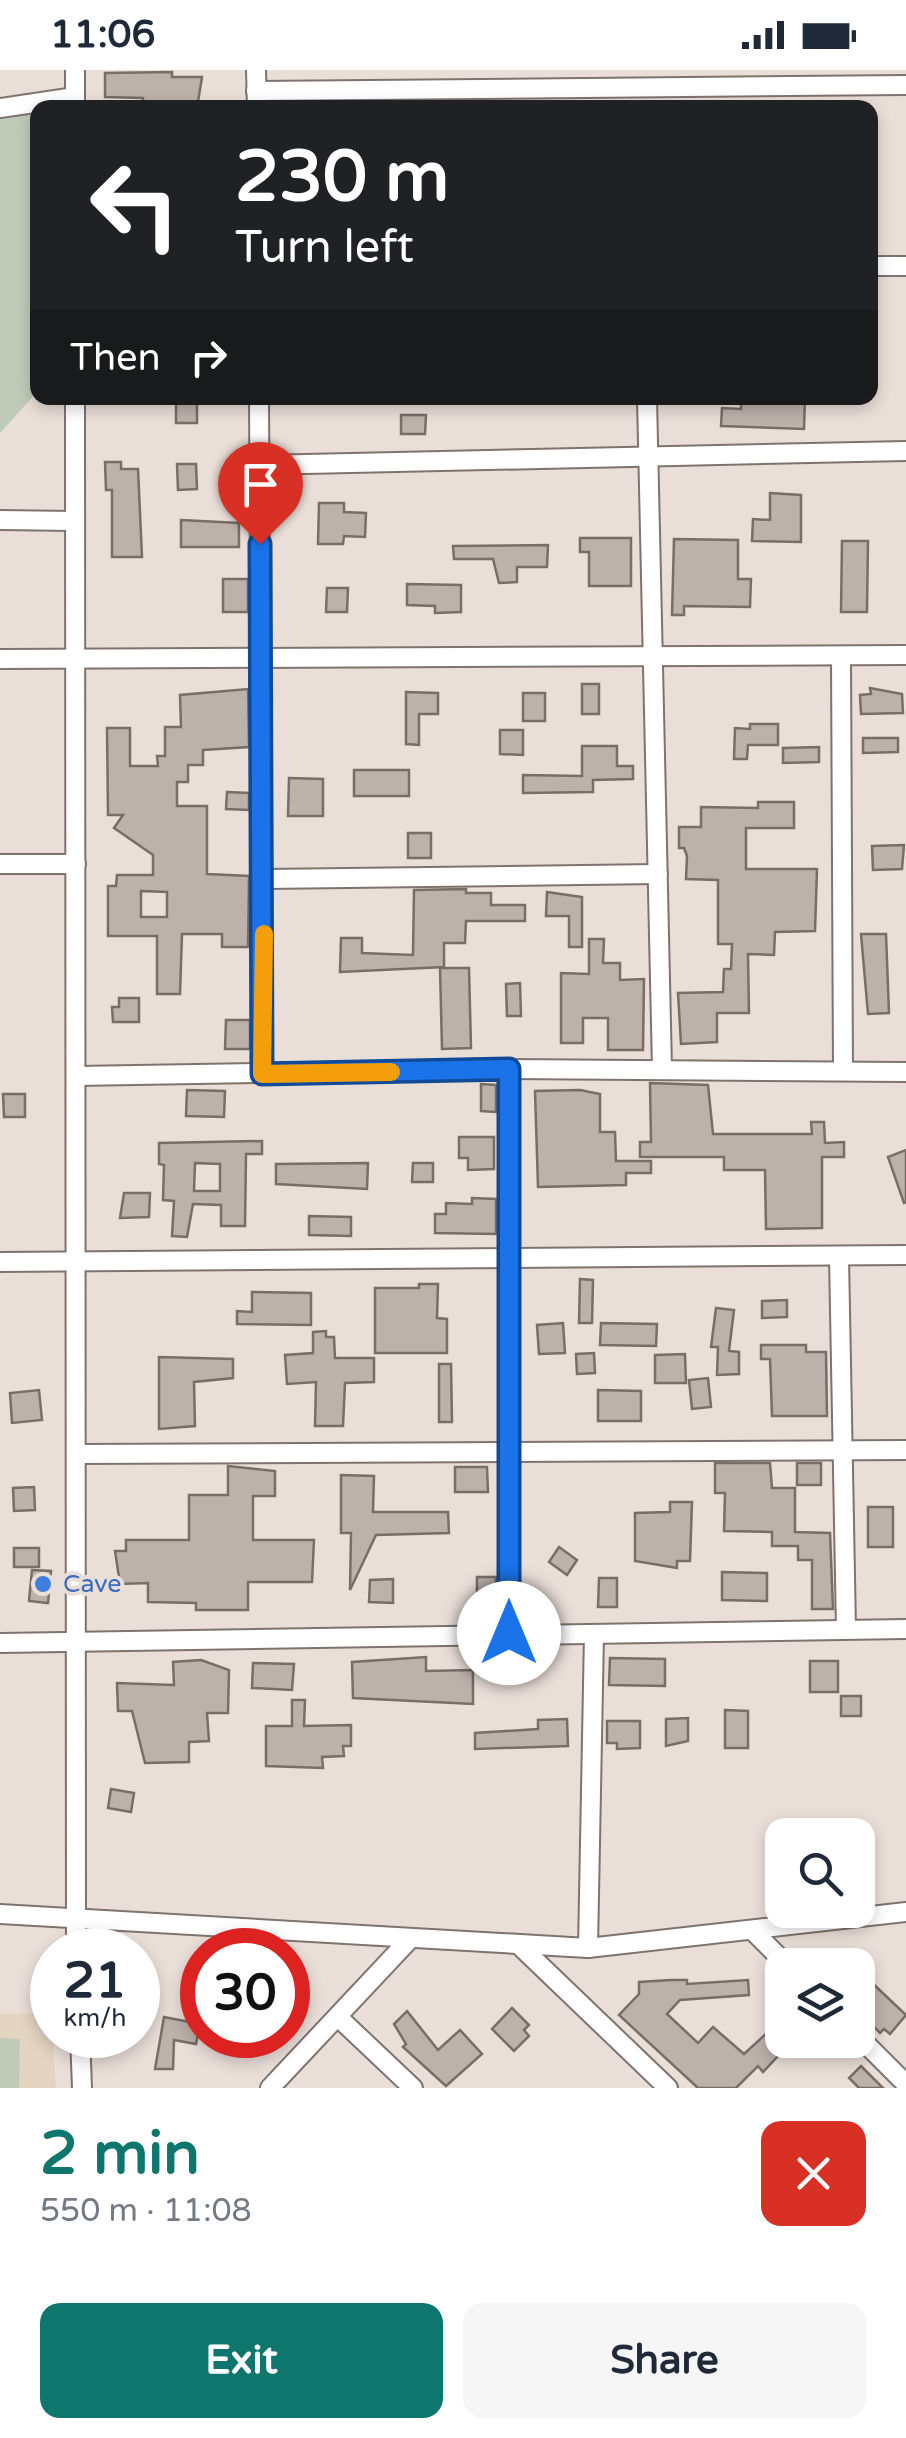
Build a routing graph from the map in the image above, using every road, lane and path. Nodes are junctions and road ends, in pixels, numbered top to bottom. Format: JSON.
{"nodes":[{"id":1,"x":76,"y":70,"type":"edge"},
{"id":2,"x":256,"y":70,"type":"edge"},
{"id":3,"x":822,"y":78,"type":"edge"},
{"id":4,"x":906,"y":86,"type":"edge"},
{"id":5,"x":641,"y":98,"type":"edge"},
{"id":6,"x":76,"y":100,"type":"edge"},
{"id":7,"x":256,"y":100,"type":"edge"},
{"id":8,"x":30,"y":106,"type":"edge"},
{"id":9,"x":0,"y":108,"type":"edge"},
{"id":10,"x":878,"y":266,"type":"edge"},
{"id":11,"x":906,"y":266,"type":"edge"},
{"id":12,"x":75,"y":405,"type":"edge"},
{"id":13,"x":259,"y":405,"type":"edge"},
{"id":14,"x":647,"y":405,"type":"edge"},
{"id":15,"x":906,"y":451,"type":"edge"},
{"id":16,"x":648,"y":454,"type":"junction"},
{"id":17,"x":260,"y":465,"type":"junction"},
{"id":18,"x":0,"y":520,"type":"edge"},
{"id":19,"x":74,"y":521,"type":"junction"},
{"id":20,"x":653,"y":654,"type":"junction"},
{"id":21,"x":906,"y":655,"type":"edge"},
{"id":22,"x":841,"y":656,"type":"junction"},
{"id":23,"x":0,"y":658,"type":"edge"},
{"id":24,"x":73,"y":659,"type":"junction"},
{"id":25,"x":262,"y":661,"type":"junction"},
{"id":26,"x":0,"y":864,"type":"edge"},
{"id":27,"x":76,"y":864,"type":"junction"},
{"id":28,"x":658,"y":874,"type":"junction"},
{"id":29,"x":265,"y":879,"type":"junction"},
{"id":30,"x":509,"y":1069,"type":"junction"},
{"id":31,"x":662,"y":1069,"type":"junction"},
{"id":32,"x":843,"y":1072,"type":"junction"},
{"id":33,"x":906,"y":1072,"type":"edge"},
{"id":34,"x":262,"y":1074,"type":"junction"},
{"id":35,"x":76,"y":1076,"type":"junction"},
{"id":36,"x":906,"y":1255,"type":"edge"},
{"id":37,"x":839,"y":1257,"type":"junction"},
{"id":38,"x":510,"y":1258,"type":"junction"},
{"id":39,"x":0,"y":1262,"type":"edge"},
{"id":40,"x":78,"y":1262,"type":"junction"},
{"id":41,"x":906,"y":1450,"type":"edge"},
{"id":42,"x":842,"y":1452,"type":"junction"},
{"id":43,"x":509,"y":1453,"type":"junction"},
{"id":44,"x":78,"y":1454,"type":"junction"},
{"id":45,"x":846,"y":1629,"type":"junction"},
{"id":46,"x":906,"y":1629,"type":"edge"},
{"id":47,"x":509,"y":1633,"type":"junction"},
{"id":48,"x":594,"y":1634,"type":"junction"},
{"id":49,"x":0,"y":1642,"type":"edge"},
{"id":50,"x":79,"y":1642,"type":"junction"},
{"id":51,"x":906,"y":1912,"type":"edge"},
{"id":52,"x":0,"y":1914,"type":"edge"},
{"id":53,"x":75,"y":1916,"type":"junction"},
{"id":54,"x":75,"y":1928,"type":"edge"},
{"id":55,"x":754,"y":1932,"type":"junction"},
{"id":56,"x":409,"y":1940,"type":"junction"},
{"id":57,"x":518,"y":1944,"type":"junction"},
{"id":58,"x":588,"y":1948,"type":"junction"},
{"id":59,"x":770,"y":1948,"type":"edge"},
{"id":60,"x":339,"y":2018,"type":"junction"},
{"id":61,"x":875,"y":2053,"type":"edge"},
{"id":62,"x":81,"y":2058,"type":"edge"},
{"id":63,"x":906,"y":2084,"type":"edge"},
{"id":64,"x":82,"y":2088,"type":"edge"},
{"id":65,"x":270,"y":2088,"type":"edge"},
{"id":66,"x":413,"y":2088,"type":"edge"},
{"id":67,"x":668,"y":2088,"type":"edge"}],
"edges":[{"from":1,"to":6,"type":"street"},
{"from":2,"to":7,"type":"street"},
{"from":3,"to":4,"type":"street"},
{"from":3,"to":5,"type":"street"},
{"from":5,"to":7,"type":"street"},
{"from":8,"to":9,"type":"street"},
{"from":10,"to":11,"type":"street"},
{"from":12,"to":19,"type":"street"},
{"from":13,"to":17,"type":"street"},
{"from":14,"to":16,"type":"street"},
{"from":15,"to":16,"type":"street"},
{"from":16,"to":17,"type":"street"},
{"from":16,"to":20,"type":"street"},
{"from":17,"to":25,"type":"street"},
{"from":18,"to":19,"type":"street"},
{"from":19,"to":24,"type":"street"},
{"from":20,"to":22,"type":"street"},
{"from":20,"to":25,"type":"street"},
{"from":20,"to":28,"type":"street"},
{"from":21,"to":22,"type":"street"},
{"from":22,"to":32,"type":"street"},
{"from":23,"to":24,"type":"street"},
{"from":24,"to":25,"type":"street"},
{"from":24,"to":27,"type":"street"},
{"from":25,"to":29,"type":"street"},
{"from":26,"to":27,"type":"street"},
{"from":27,"to":35,"type":"street"},
{"from":28,"to":29,"type":"street"},
{"from":28,"to":31,"type":"street"},
{"from":29,"to":34,"type":"street"},
{"from":30,"to":31,"type":"street"},
{"from":30,"to":34,"type":"street"},
{"from":30,"to":38,"type":"street"},
{"from":31,"to":32,"type":"street"},
{"from":32,"to":33,"type":"street"},
{"from":34,"to":35,"type":"street"},
{"from":35,"to":40,"type":"street"},
{"from":36,"to":37,"type":"street"},
{"from":37,"to":38,"type":"street"},
{"from":37,"to":42,"type":"street"},
{"from":38,"to":40,"type":"street"},
{"from":38,"to":43,"type":"street"},
{"from":39,"to":40,"type":"street"},
{"from":40,"to":44,"type":"street"},
{"from":41,"to":42,"type":"street"},
{"from":42,"to":43,"type":"street"},
{"from":42,"to":45,"type":"street"},
{"from":43,"to":44,"type":"street"},
{"from":43,"to":47,"type":"street"},
{"from":44,"to":50,"type":"street"},
{"from":45,"to":46,"type":"street"},
{"from":45,"to":48,"type":"street"},
{"from":47,"to":48,"type":"street"},
{"from":47,"to":50,"type":"street"},
{"from":48,"to":58,"type":"street"},
{"from":49,"to":50,"type":"street"},
{"from":50,"to":53,"type":"street"},
{"from":51,"to":55,"type":"street"},
{"from":52,"to":53,"type":"street"},
{"from":53,"to":54,"type":"street"},
{"from":53,"to":56,"type":"street"},
{"from":55,"to":58,"type":"street"},
{"from":55,"to":59,"type":"street"},
{"from":56,"to":57,"type":"street"},
{"from":56,"to":60,"type":"street"},
{"from":57,"to":58,"type":"street"},
{"from":57,"to":67,"type":"street"},
{"from":60,"to":65,"type":"street"},
{"from":60,"to":66,"type":"street"},
{"from":61,"to":63,"type":"street"},
{"from":62,"to":64,"type":"street"}]}
